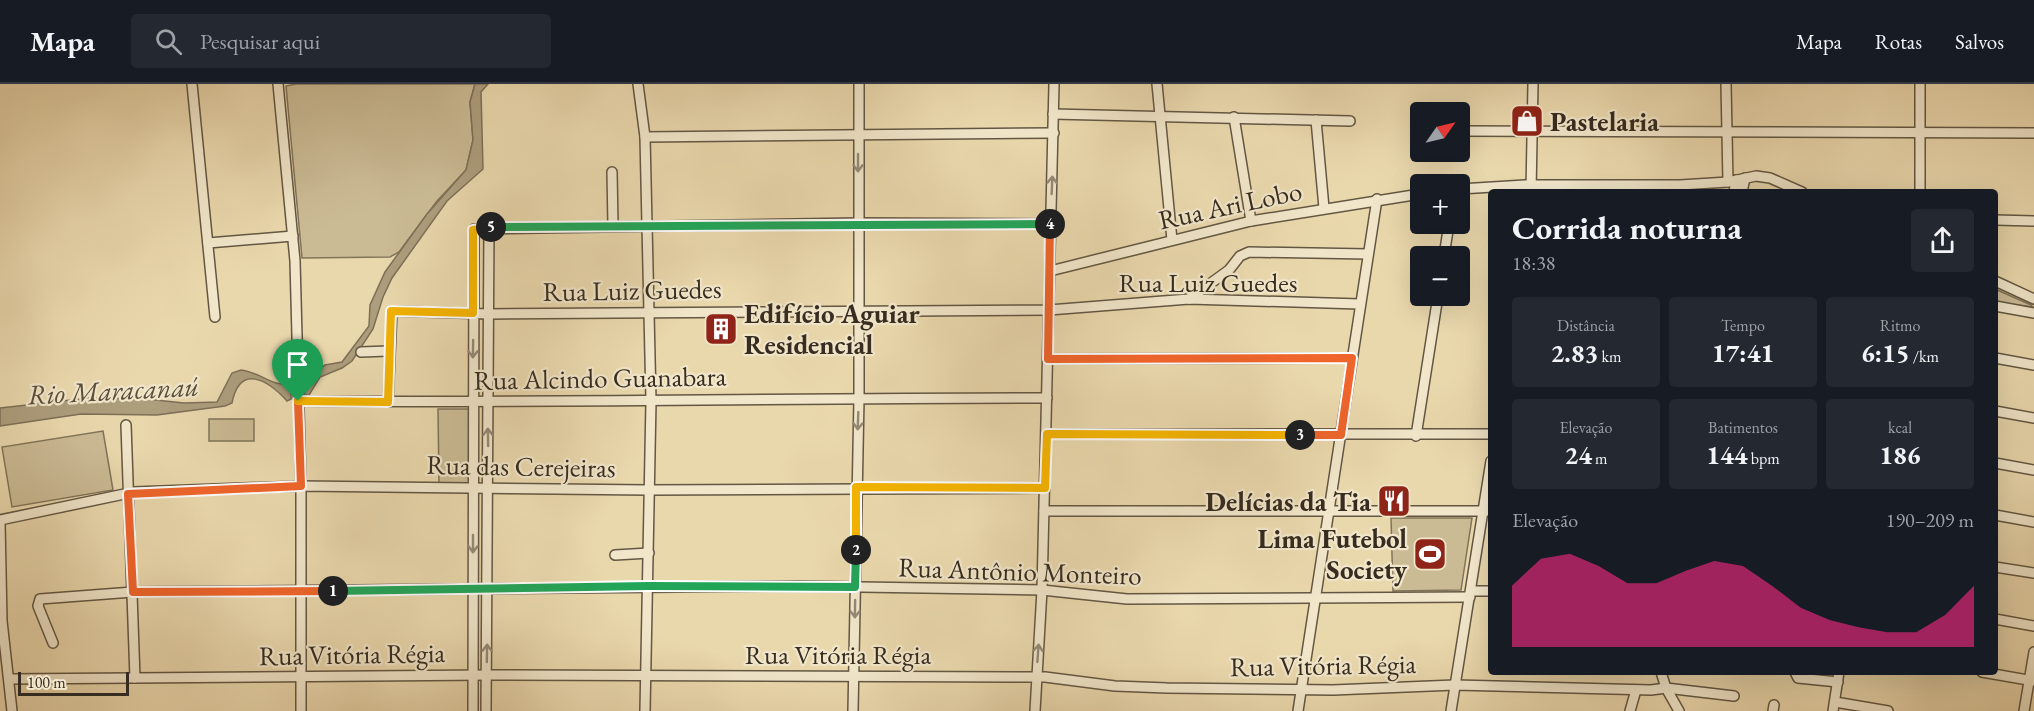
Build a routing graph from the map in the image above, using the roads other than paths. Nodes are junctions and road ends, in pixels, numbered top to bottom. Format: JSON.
{"nodes":[{"id":1,"x":192,"y":84,"type":"edge"},
{"id":2,"x":278,"y":84,"type":"edge"},
{"id":3,"x":859,"y":84,"type":"edge"},
{"id":4,"x":1054,"y":84,"type":"edge"},
{"id":5,"x":1157,"y":84,"type":"edge"},
{"id":6,"x":1533,"y":84,"type":"edge"},
{"id":7,"x":1725,"y":84,"type":"edge"},
{"id":8,"x":1920,"y":84,"type":"edge"},
{"id":9,"x":638,"y":86,"type":"edge"},
{"id":10,"x":1053,"y":114,"type":"junction"},
{"id":11,"x":1161,"y":117,"type":"junction"},
{"id":12,"x":1234,"y":117,"type":"junction"},
{"id":13,"x":1316,"y":120,"type":"junction"},
{"id":14,"x":1350,"y":121,"type":"dead end"},
{"id":15,"x":1533,"y":129,"type":"junction"},
{"id":16,"x":1470,"y":131,"type":"edge"},
{"id":17,"x":1726,"y":131,"type":"junction"},
{"id":18,"x":1920,"y":131,"type":"junction"},
{"id":19,"x":1054,"y":133,"type":"junction"},
{"id":20,"x":2034,"y":133,"type":"edge"},
{"id":21,"x":858,"y":134,"type":"junction"},
{"id":22,"x":645,"y":137,"type":"junction"},
{"id":23,"x":612,"y":172,"type":"dead end"},
{"id":24,"x":1736,"y":180,"type":"junction"},
{"id":25,"x":1470,"y":189,"type":"edge"},
{"id":26,"x":1531,"y":189,"type":"edge"},
{"id":27,"x":1609,"y":189,"type":"edge"},
{"id":28,"x":1679,"y":189,"type":"edge"},
{"id":29,"x":1734,"y":189,"type":"edge"},
{"id":30,"x":1740,"y":189,"type":"edge"},
{"id":31,"x":1795,"y":189,"type":"edge"},
{"id":32,"x":1920,"y":189,"type":"edge"},
{"id":33,"x":1410,"y":195,"type":"edge"},
{"id":34,"x":1377,"y":199,"type":"junction"},
{"id":35,"x":1324,"y":208,"type":"junction"},
{"id":36,"x":1998,"y":220,"type":"edge"},
{"id":37,"x":1251,"y":221,"type":"junction"},
{"id":38,"x":2034,"y":221,"type":"edge"},
{"id":39,"x":858,"y":223,"type":"junction"},
{"id":40,"x":1051,"y":224,"type":"junction"},
{"id":41,"x":647,"y":225,"type":"junction"},
{"id":42,"x":613,"y":226,"type":"junction"},
{"id":43,"x":489,"y":227,"type":"junction"},
{"id":44,"x":293,"y":236,"type":"junction"},
{"id":45,"x":1172,"y":240,"type":"junction"},
{"id":46,"x":208,"y":243,"type":"junction"},
{"id":47,"x":1368,"y":254,"type":"junction"},
{"id":48,"x":1050,"y":271,"type":"junction"},
{"id":49,"x":1998,"y":282,"type":"edge"},
{"id":50,"x":1189,"y":299,"type":"junction"},
{"id":51,"x":2034,"y":299,"type":"edge"},
{"id":52,"x":1360,"y":304,"type":"junction"},
{"id":53,"x":1436,"y":306,"type":"edge"},
{"id":54,"x":1998,"y":307,"type":"edge"},
{"id":55,"x":1048,"y":310,"type":"junction"},
{"id":56,"x":859,"y":311,"type":"junction"},
{"id":57,"x":649,"y":312,"type":"junction"},
{"id":58,"x":473,"y":313,"type":"junction"},
{"id":59,"x":2034,"y":313,"type":"edge"},
{"id":60,"x":489,"y":314,"type":"junction"},
{"id":61,"x":215,"y":317,"type":"dead end"},
{"id":62,"x":388,"y":351,"type":"junction"},
{"id":63,"x":361,"y":352,"type":"dead end"},
{"id":64,"x":1352,"y":358,"type":"junction"},
{"id":65,"x":1048,"y":359,"type":"junction"},
{"id":66,"x":1998,"y":359,"type":"edge"},
{"id":67,"x":2034,"y":365,"type":"edge"},
{"id":68,"x":859,"y":398,"type":"junction"},
{"id":69,"x":1047,"y":398,"type":"junction"},
{"id":70,"x":298,"y":399,"type":"junction"},
{"id":71,"x":651,"y":401,"type":"junction"},
{"id":72,"x":388,"y":402,"type":"junction"},
{"id":73,"x":472,"y":403,"type":"junction"},
{"id":74,"x":487,"y":403,"type":"junction"},
{"id":75,"x":1998,"y":412,"type":"edge"},
{"id":76,"x":2034,"y":418,"type":"edge"},
{"id":77,"x":126,"y":425,"type":"dead end"},
{"id":78,"x":1047,"y":434,"type":"junction"},
{"id":79,"x":1488,"y":434,"type":"edge"},
{"id":80,"x":1341,"y":435,"type":"junction"},
{"id":81,"x":1416,"y":436,"type":"junction"},
{"id":82,"x":1998,"y":464,"type":"edge"},
{"id":83,"x":2034,"y":470,"type":"edge"},
{"id":84,"x":301,"y":486,"type":"junction"},
{"id":85,"x":473,"y":487,"type":"junction"},
{"id":86,"x":489,"y":487,"type":"junction"},
{"id":87,"x":856,"y":487,"type":"junction"},
{"id":88,"x":1045,"y":488,"type":"junction"},
{"id":89,"x":648,"y":490,"type":"junction"},
{"id":90,"x":128,"y":494,"type":"junction"},
{"id":91,"x":1328,"y":510,"type":"junction"},
{"id":92,"x":1044,"y":511,"type":"junction"},
{"id":93,"x":1487,"y":511,"type":"edge"},
{"id":94,"x":1998,"y":516,"type":"edge"},
{"id":95,"x":0,"y":521,"type":"edge"},
{"id":96,"x":2034,"y":522,"type":"edge"},
{"id":97,"x":649,"y":553,"type":"junction"},
{"id":98,"x":615,"y":555,"type":"dead end"},
{"id":99,"x":1998,"y":567,"type":"edge"},
{"id":100,"x":2034,"y":573,"type":"edge"},
{"id":101,"x":1,"y":574,"type":"edge"},
{"id":102,"x":648,"y":586,"type":"junction"},
{"id":103,"x":855,"y":587,"type":"junction"},
{"id":104,"x":473,"y":588,"type":"junction"},
{"id":105,"x":487,"y":588,"type":"junction"},
{"id":106,"x":1042,"y":590,"type":"junction"},
{"id":107,"x":302,"y":591,"type":"junction"},
{"id":108,"x":1488,"y":591,"type":"edge"},
{"id":109,"x":133,"y":592,"type":"junction"},
{"id":110,"x":1471,"y":594,"type":"junction"},
{"id":111,"x":1315,"y":600,"type":"junction"},
{"id":112,"x":1998,"y":620,"type":"edge"},
{"id":113,"x":1,"y":621,"type":"edge"},
{"id":114,"x":2034,"y":626,"type":"edge"},
{"id":115,"x":53,"y":642,"type":"dead end"},
{"id":116,"x":2034,"y":652,"type":"edge"},
{"id":117,"x":486,"y":675,"type":"junction"},
{"id":118,"x":1662,"y":675,"type":"edge"},
{"id":119,"x":1796,"y":675,"type":"edge"},
{"id":120,"x":1998,"y":675,"type":"edge"},
{"id":121,"x":473,"y":676,"type":"junction"},
{"id":122,"x":854,"y":676,"type":"junction"},
{"id":123,"x":645,"y":677,"type":"junction"},
{"id":124,"x":1838,"y":677,"type":"edge"},
{"id":125,"x":135,"y":678,"type":"junction"},
{"id":126,"x":301,"y":678,"type":"junction"},
{"id":127,"x":9,"y":679,"type":"junction"},
{"id":128,"x":1036,"y":679,"type":"junction"},
{"id":129,"x":2032,"y":680,"type":"edge"},
{"id":130,"x":1455,"y":685,"type":"junction"},
{"id":131,"x":1666,"y":688,"type":"junction"},
{"id":132,"x":1300,"y":689,"type":"junction"},
{"id":133,"x":1636,"y":690,"type":"junction"},
{"id":134,"x":1734,"y":696,"type":"dead end"},
{"id":135,"x":1834,"y":706,"type":"edge"},
{"id":136,"x":12,"y":711,"type":"edge"},
{"id":137,"x":302,"y":711,"type":"edge"},
{"id":138,"x":473,"y":711,"type":"edge"},
{"id":139,"x":486,"y":711,"type":"edge"},
{"id":140,"x":645,"y":711,"type":"edge"},
{"id":141,"x":853,"y":711,"type":"edge"},
{"id":142,"x":1035,"y":711,"type":"edge"},
{"id":143,"x":1298,"y":711,"type":"edge"},
{"id":144,"x":1451,"y":711,"type":"edge"},
{"id":145,"x":1630,"y":711,"type":"edge"},
{"id":146,"x":1679,"y":711,"type":"edge"},
{"id":147,"x":1888,"y":711,"type":"edge"},
{"id":148,"x":2024,"y":711,"type":"edge"}],
"edges":[{"from":1,"to":46,"type":"street"},
{"from":2,"to":44,"type":"street"},
{"from":3,"to":21,"type":"street"},
{"from":4,"to":10,"type":"street"},
{"from":5,"to":11,"type":"street"},
{"from":6,"to":15,"type":"street"},
{"from":7,"to":17,"type":"street"},
{"from":8,"to":18,"type":"street"},
{"from":9,"to":22,"type":"street"},
{"from":10,"to":11,"type":"street"},
{"from":10,"to":19,"type":"street"},
{"from":11,"to":12,"type":"street"},
{"from":11,"to":45,"type":"street"},
{"from":12,"to":13,"type":"street"},
{"from":12,"to":37,"type":"street"},
{"from":13,"to":14,"type":"street"},
{"from":13,"to":35,"type":"street"},
{"from":15,"to":16,"type":"street"},
{"from":15,"to":17,"type":"street"},
{"from":15,"to":26,"type":"street"},
{"from":17,"to":18,"type":"street"},
{"from":17,"to":24,"type":"street"},
{"from":18,"to":20,"type":"street"},
{"from":18,"to":32,"type":"street"},
{"from":19,"to":21,"type":"street"},
{"from":40,"to":19,"type":"street","one_way":true},
{"from":21,"to":22,"type":"street"},
{"from":21,"to":39,"type":"street","one_way":true},
{"from":22,"to":41,"type":"street"},
{"from":23,"to":42,"type":"street"},
{"from":24,"to":28,"type":"street"},
{"from":24,"to":29,"type":"street"},
{"from":24,"to":30,"type":"street"},
{"from":24,"to":31,"type":"street"},
{"from":25,"to":26,"type":"street"},
{"from":26,"to":27,"type":"street"},
{"from":27,"to":28,"type":"street"},
{"from":33,"to":34,"type":"street","name":"Rua Ari Lobo"},
{"from":34,"to":35,"type":"street","name":"Rua Ari Lobo"},
{"from":34,"to":47,"type":"street"},
{"from":35,"to":37,"type":"street","name":"Rua Ari Lobo"},
{"from":36,"to":38,"type":"street"},
{"from":37,"to":45,"type":"street","name":"Rua Ari Lobo"},
{"from":39,"to":40,"type":"street"},
{"from":39,"to":41,"type":"street"},
{"from":39,"to":56,"type":"street"},
{"from":40,"to":48,"type":"street"},
{"from":41,"to":42,"type":"street"},
{"from":41,"to":57,"type":"street"},
{"from":42,"to":43,"type":"street"},
{"from":43,"to":58,"type":"street"},
{"from":43,"to":60,"type":"street"},
{"from":44,"to":46,"type":"street"},
{"from":44,"to":70,"type":"street"},
{"from":45,"to":48,"type":"street","name":"Rua Ari Lobo"},
{"from":46,"to":61,"type":"street"},
{"from":47,"to":50,"type":"street"},
{"from":47,"to":52,"type":"street"},
{"from":48,"to":55,"type":"street"},
{"from":49,"to":51,"type":"street"},
{"from":50,"to":52,"type":"street","name":"Rua Luiz Guedes"},
{"from":50,"to":55,"type":"street","name":"Rua Luiz Guedes"},
{"from":52,"to":64,"type":"street"},
{"from":53,"to":81,"type":"street"},
{"from":54,"to":59,"type":"street"},
{"from":55,"to":56,"type":"street","name":"Rua Luiz Guedes"},
{"from":55,"to":65,"type":"street"},
{"from":56,"to":57,"type":"street","name":"Rua Luiz Guedes"},
{"from":56,"to":68,"type":"street"},
{"from":57,"to":60,"type":"street","name":"Rua Luiz Guedes"},
{"from":57,"to":71,"type":"street"},
{"from":58,"to":60,"type":"street","name":"Rua Luiz Guedes"},
{"from":58,"to":62,"type":"street","name":"Rua Luiz Guedes"},
{"from":58,"to":73,"type":"street","one_way":true},
{"from":60,"to":74,"type":"street"},
{"from":62,"to":63,"type":"street"},
{"from":62,"to":72,"type":"street","name":"Rua Luiz Guedes"},
{"from":64,"to":65,"type":"street"},
{"from":64,"to":80,"type":"street"},
{"from":65,"to":69,"type":"street"},
{"from":66,"to":67,"type":"street"},
{"from":68,"to":69,"type":"street","name":"Rua Alcindo Guanabara"},
{"from":68,"to":71,"type":"street","name":"Rua Alcindo Guanabara"},
{"from":68,"to":87,"type":"street","one_way":true},
{"from":69,"to":78,"type":"street"},
{"from":70,"to":72,"type":"street","name":"Rua Alcindo Guanabara"},
{"from":70,"to":84,"type":"street"},
{"from":71,"to":74,"type":"street","name":"Rua Alcindo Guanabara"},
{"from":71,"to":89,"type":"street"},
{"from":72,"to":73,"type":"street","name":"Rua Alcindo Guanabara"},
{"from":73,"to":74,"type":"street","name":"Rua Alcindo Guanabara"},
{"from":73,"to":85,"type":"street"},
{"from":86,"to":74,"type":"street","one_way":true},
{"from":75,"to":76,"type":"street"},
{"from":77,"to":90,"type":"street"},
{"from":78,"to":80,"type":"street"},
{"from":78,"to":88,"type":"street"},
{"from":79,"to":81,"type":"street"},
{"from":80,"to":81,"type":"street"},
{"from":80,"to":91,"type":"street"},
{"from":82,"to":83,"type":"street"},
{"from":84,"to":85,"type":"street","name":"Rua das Cerejeiras"},
{"from":84,"to":90,"type":"street","name":"Rua das Cerejeiras"},
{"from":84,"to":107,"type":"street"},
{"from":85,"to":86,"type":"street","name":"Rua das Cerejeiras"},
{"from":85,"to":104,"type":"street","one_way":true},
{"from":86,"to":89,"type":"street","name":"Rua das Cerejeiras"},
{"from":86,"to":105,"type":"street"},
{"from":87,"to":88,"type":"street","name":"Rua das Cerejeiras"},
{"from":87,"to":89,"type":"street","name":"Rua das Cerejeiras"},
{"from":87,"to":103,"type":"street"},
{"from":88,"to":92,"type":"street"},
{"from":89,"to":97,"type":"street"},
{"from":90,"to":95,"type":"street","name":"Rua das Cerejeiras"},
{"from":90,"to":109,"type":"street"},
{"from":91,"to":92,"type":"street"},
{"from":91,"to":93,"type":"street"},
{"from":91,"to":111,"type":"street"},
{"from":92,"to":106,"type":"street"},
{"from":93,"to":110,"type":"street"},
{"from":94,"to":96,"type":"street"},
{"from":95,"to":101,"type":"street"},
{"from":97,"to":98,"type":"street"},
{"from":97,"to":102,"type":"street"},
{"from":99,"to":100,"type":"street"},
{"from":101,"to":113,"type":"street"},
{"from":102,"to":103,"type":"street","name":"Rua Antônio Monteiro"},
{"from":102,"to":105,"type":"street","name":"Rua Antônio Monteiro"},
{"from":102,"to":123,"type":"street"},
{"from":103,"to":106,"type":"street","name":"Rua Antônio Monteiro"},
{"from":103,"to":122,"type":"street","one_way":true},
{"from":104,"to":105,"type":"street","name":"Rua Antônio Monteiro"},
{"from":104,"to":107,"type":"street","name":"Rua Antônio Monteiro"},
{"from":104,"to":121,"type":"street"},
{"from":117,"to":105,"type":"street","one_way":true},
{"from":106,"to":111,"type":"street","name":"Rua Antônio Monteiro"},
{"from":128,"to":106,"type":"street","one_way":true},
{"from":107,"to":109,"type":"street","name":"Rua Antônio Monteiro"},
{"from":107,"to":126,"type":"street"},
{"from":108,"to":110,"type":"street","name":"Rua Antônio Monteiro"},
{"from":109,"to":115,"type":"street","name":"Rua Antônio Monteiro"},
{"from":109,"to":125,"type":"street"},
{"from":110,"to":111,"type":"street","name":"Rua Antônio Monteiro"},
{"from":110,"to":130,"type":"street"},
{"from":111,"to":132,"type":"street"},
{"from":112,"to":114,"type":"street"},
{"from":113,"to":127,"type":"street"},
{"from":116,"to":129,"type":"street"},
{"from":117,"to":121,"type":"street","name":"Rua Vitória Régia"},
{"from":117,"to":123,"type":"street","name":"Rua Vitória Régia"},
{"from":117,"to":139,"type":"street"},
{"from":118,"to":131,"type":"street"},
{"from":119,"to":124,"type":"street"},
{"from":120,"to":129,"type":"street"},
{"from":121,"to":126,"type":"street","name":"Rua Vitória Régia"},
{"from":121,"to":138,"type":"street"},
{"from":122,"to":123,"type":"street","name":"Rua Vitória Régia"},
{"from":122,"to":128,"type":"street","name":"Rua Vitória Régia"},
{"from":122,"to":141,"type":"street"},
{"from":123,"to":140,"type":"street"},
{"from":124,"to":135,"type":"street"},
{"from":125,"to":126,"type":"street","name":"Rua Vitória Régia"},
{"from":125,"to":127,"type":"street","name":"Rua Vitória Régia"},
{"from":126,"to":137,"type":"street"},
{"from":127,"to":136,"type":"street"},
{"from":128,"to":132,"type":"street","name":"Rua Vitória Régia"},
{"from":128,"to":142,"type":"street"},
{"from":129,"to":148,"type":"street"},
{"from":130,"to":132,"type":"street","name":"Rua Vitória Régia"},
{"from":130,"to":133,"type":"street","name":"Rua Vitória Régia"},
{"from":130,"to":144,"type":"street"},
{"from":131,"to":133,"type":"street","name":"Rua Vitória Régia"},
{"from":131,"to":134,"type":"street","name":"Rua Vitória Régia"},
{"from":131,"to":146,"type":"street"},
{"from":132,"to":143,"type":"street"},
{"from":133,"to":145,"type":"street"},
{"from":135,"to":147,"type":"street"}]}
